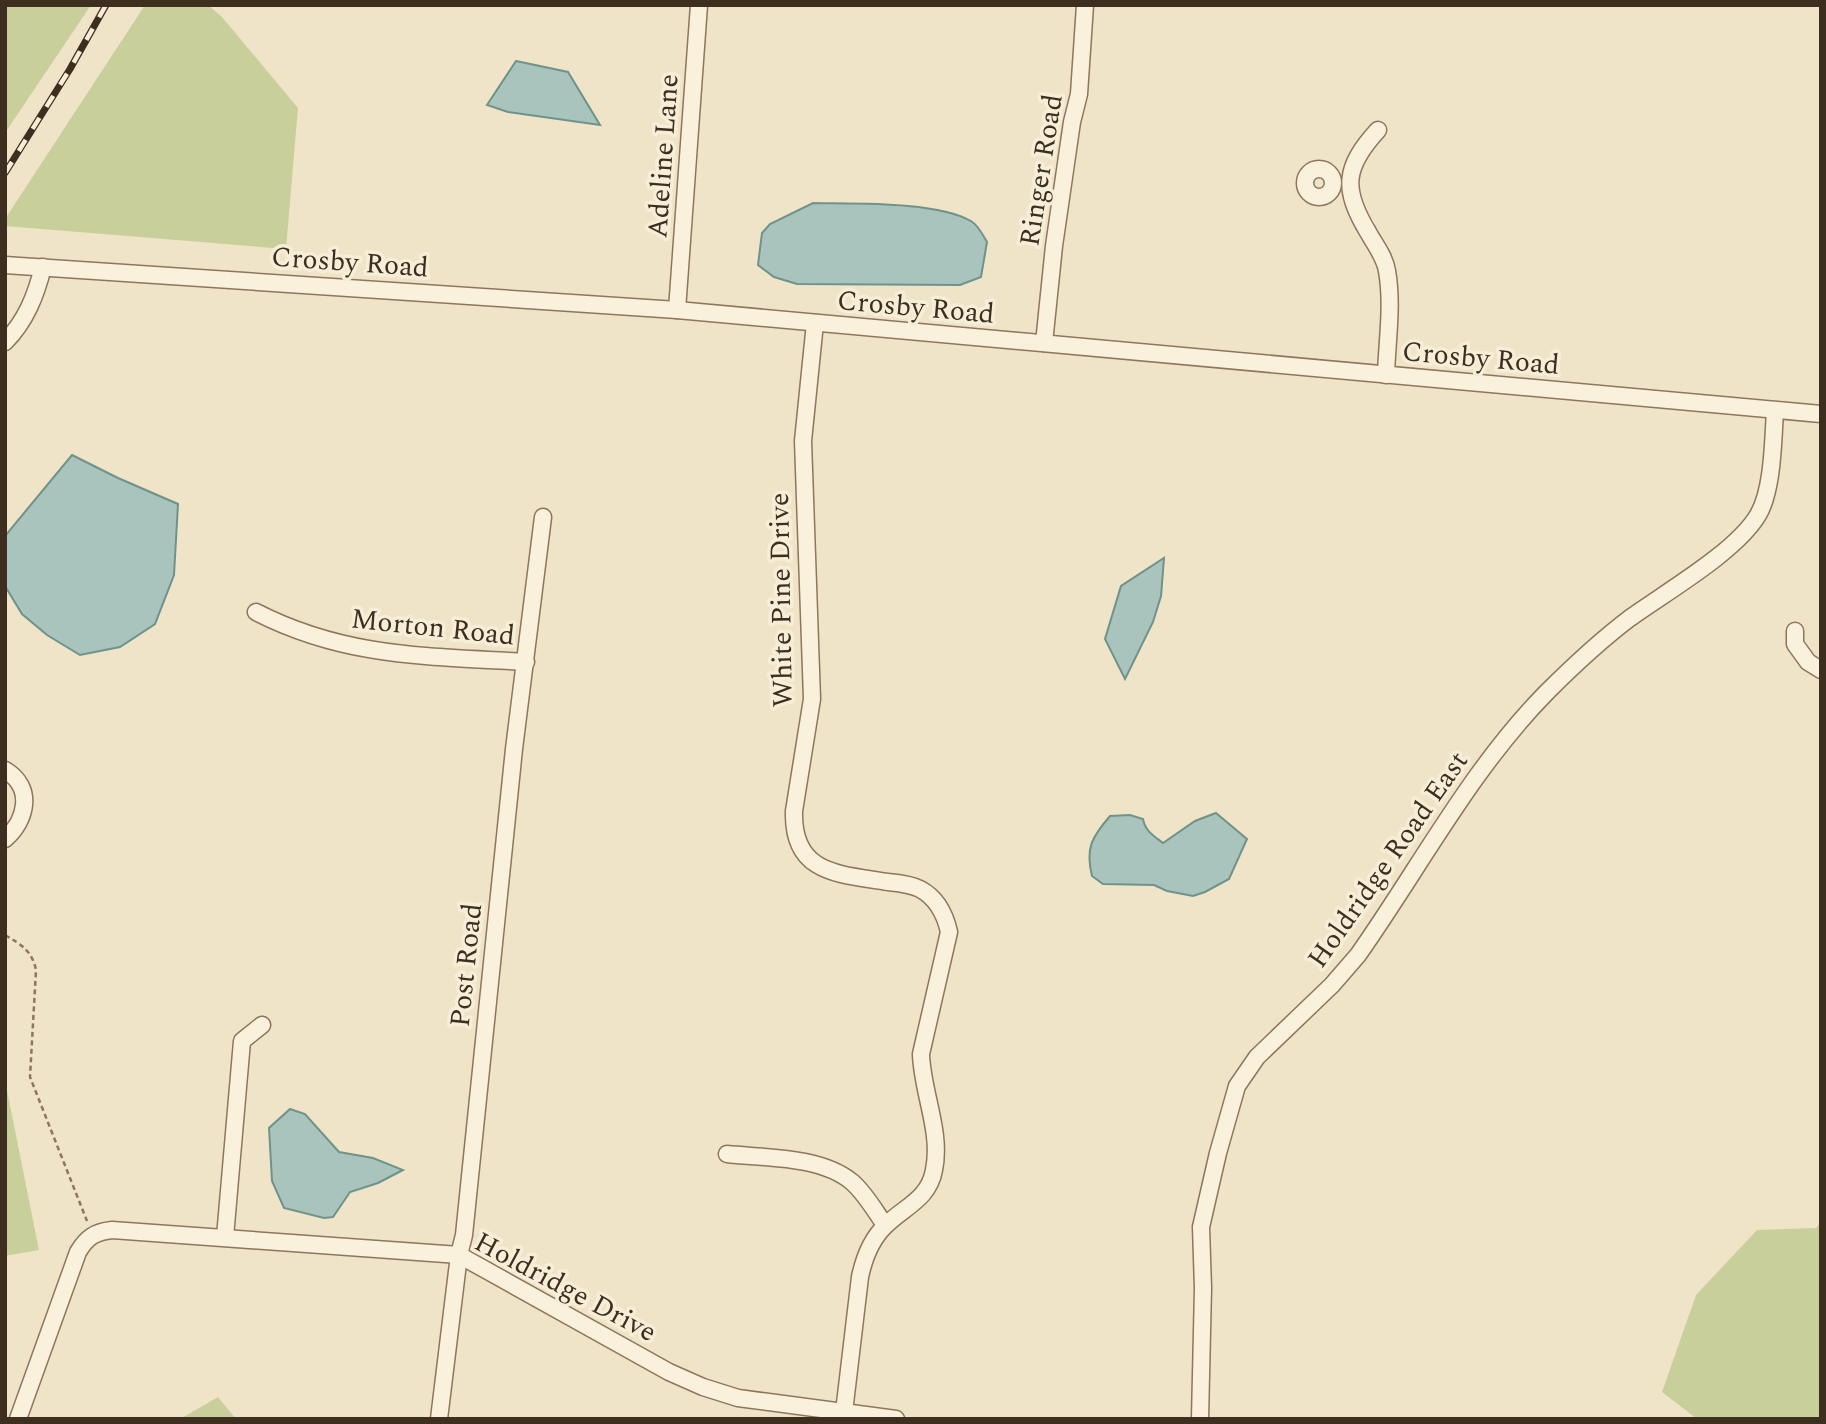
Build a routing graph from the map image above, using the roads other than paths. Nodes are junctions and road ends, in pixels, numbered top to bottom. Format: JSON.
{"nodes":[{"id":1,"x":699,"y":5,"type":"edge"},
{"id":2,"x":1085,"y":5,"type":"edge"},
{"id":3,"x":1378,"y":131,"type":"dead end"},
{"id":4,"x":5,"y":265,"type":"edge"},
{"id":5,"x":43,"y":267,"type":"junction"},
{"id":6,"x":677,"y":310,"type":"junction"},
{"id":7,"x":815,"y":323,"type":"junction"},
{"id":8,"x":5,"y":342,"type":"edge"},
{"id":9,"x":1044,"y":343,"type":"junction"},
{"id":10,"x":1386,"y":375,"type":"junction"},
{"id":11,"x":1775,"y":411,"type":"junction"},
{"id":12,"x":1821,"y":414,"type":"edge"},
{"id":13,"x":543,"y":517,"type":"dead end"},
{"id":14,"x":256,"y":612,"type":"dead end"},
{"id":15,"x":1796,"y":631,"type":"dead end"},
{"id":16,"x":526,"y":662,"type":"junction"},
{"id":17,"x":1821,"y":670,"type":"edge"},
{"id":18,"x":5,"y":770,"type":"edge"},
{"id":19,"x":5,"y":839,"type":"edge"},
{"id":20,"x":262,"y":1025,"type":"dead end"},
{"id":21,"x":726,"y":1154,"type":"dead end"},
{"id":22,"x":885,"y":1225,"type":"junction"},
{"id":23,"x":225,"y":1237,"type":"junction"},
{"id":24,"x":459,"y":1255,"type":"junction"},
{"id":25,"x":844,"y":1412,"type":"junction"},
{"id":26,"x":18,"y":1419,"type":"edge"},
{"id":27,"x":439,"y":1419,"type":"edge"},
{"id":28,"x":896,"y":1419,"type":"edge"},
{"id":29,"x":1200,"y":1419,"type":"edge"}],
"edges":[{"from":1,"to":6,"type":"street","name":"Adeline Lane"},
{"from":2,"to":9,"type":"street","name":"Ringer Road"},
{"from":3,"to":10,"type":"street"},
{"from":4,"to":5,"type":"street","name":"Crosby Road"},
{"from":5,"to":6,"type":"street","name":"Crosby Road"},
{"from":5,"to":8,"type":"street"},
{"from":6,"to":7,"type":"street","name":"Crosby Road"},
{"from":7,"to":9,"type":"street","name":"Crosby Road"},
{"from":7,"to":22,"type":"street","name":"White Pine Drive"},
{"from":9,"to":10,"type":"street","name":"Crosby Road"},
{"from":10,"to":11,"type":"street","name":"Crosby Road"},
{"from":11,"to":12,"type":"street","name":"Crosby Road"},
{"from":11,"to":29,"type":"street","name":"Holdridge Road East"},
{"from":13,"to":16,"type":"street","name":"Post Road"},
{"from":14,"to":16,"type":"street","name":"Morton Road"},
{"from":15,"to":17,"type":"street"},
{"from":16,"to":24,"type":"street","name":"Post Road"},
{"from":18,"to":19,"type":"street"},
{"from":20,"to":23,"type":"street"},
{"from":21,"to":22,"type":"street"},
{"from":22,"to":25,"type":"street","name":"White Pine Drive"},
{"from":23,"to":24,"type":"street","name":"Holdridge Drive"},
{"from":23,"to":26,"type":"street","name":"Holdridge Drive"},
{"from":24,"to":25,"type":"street","name":"Holdridge Drive"},
{"from":24,"to":27,"type":"street","name":"Post Road"},
{"from":25,"to":28,"type":"street","name":"Holdridge Drive"}]}
